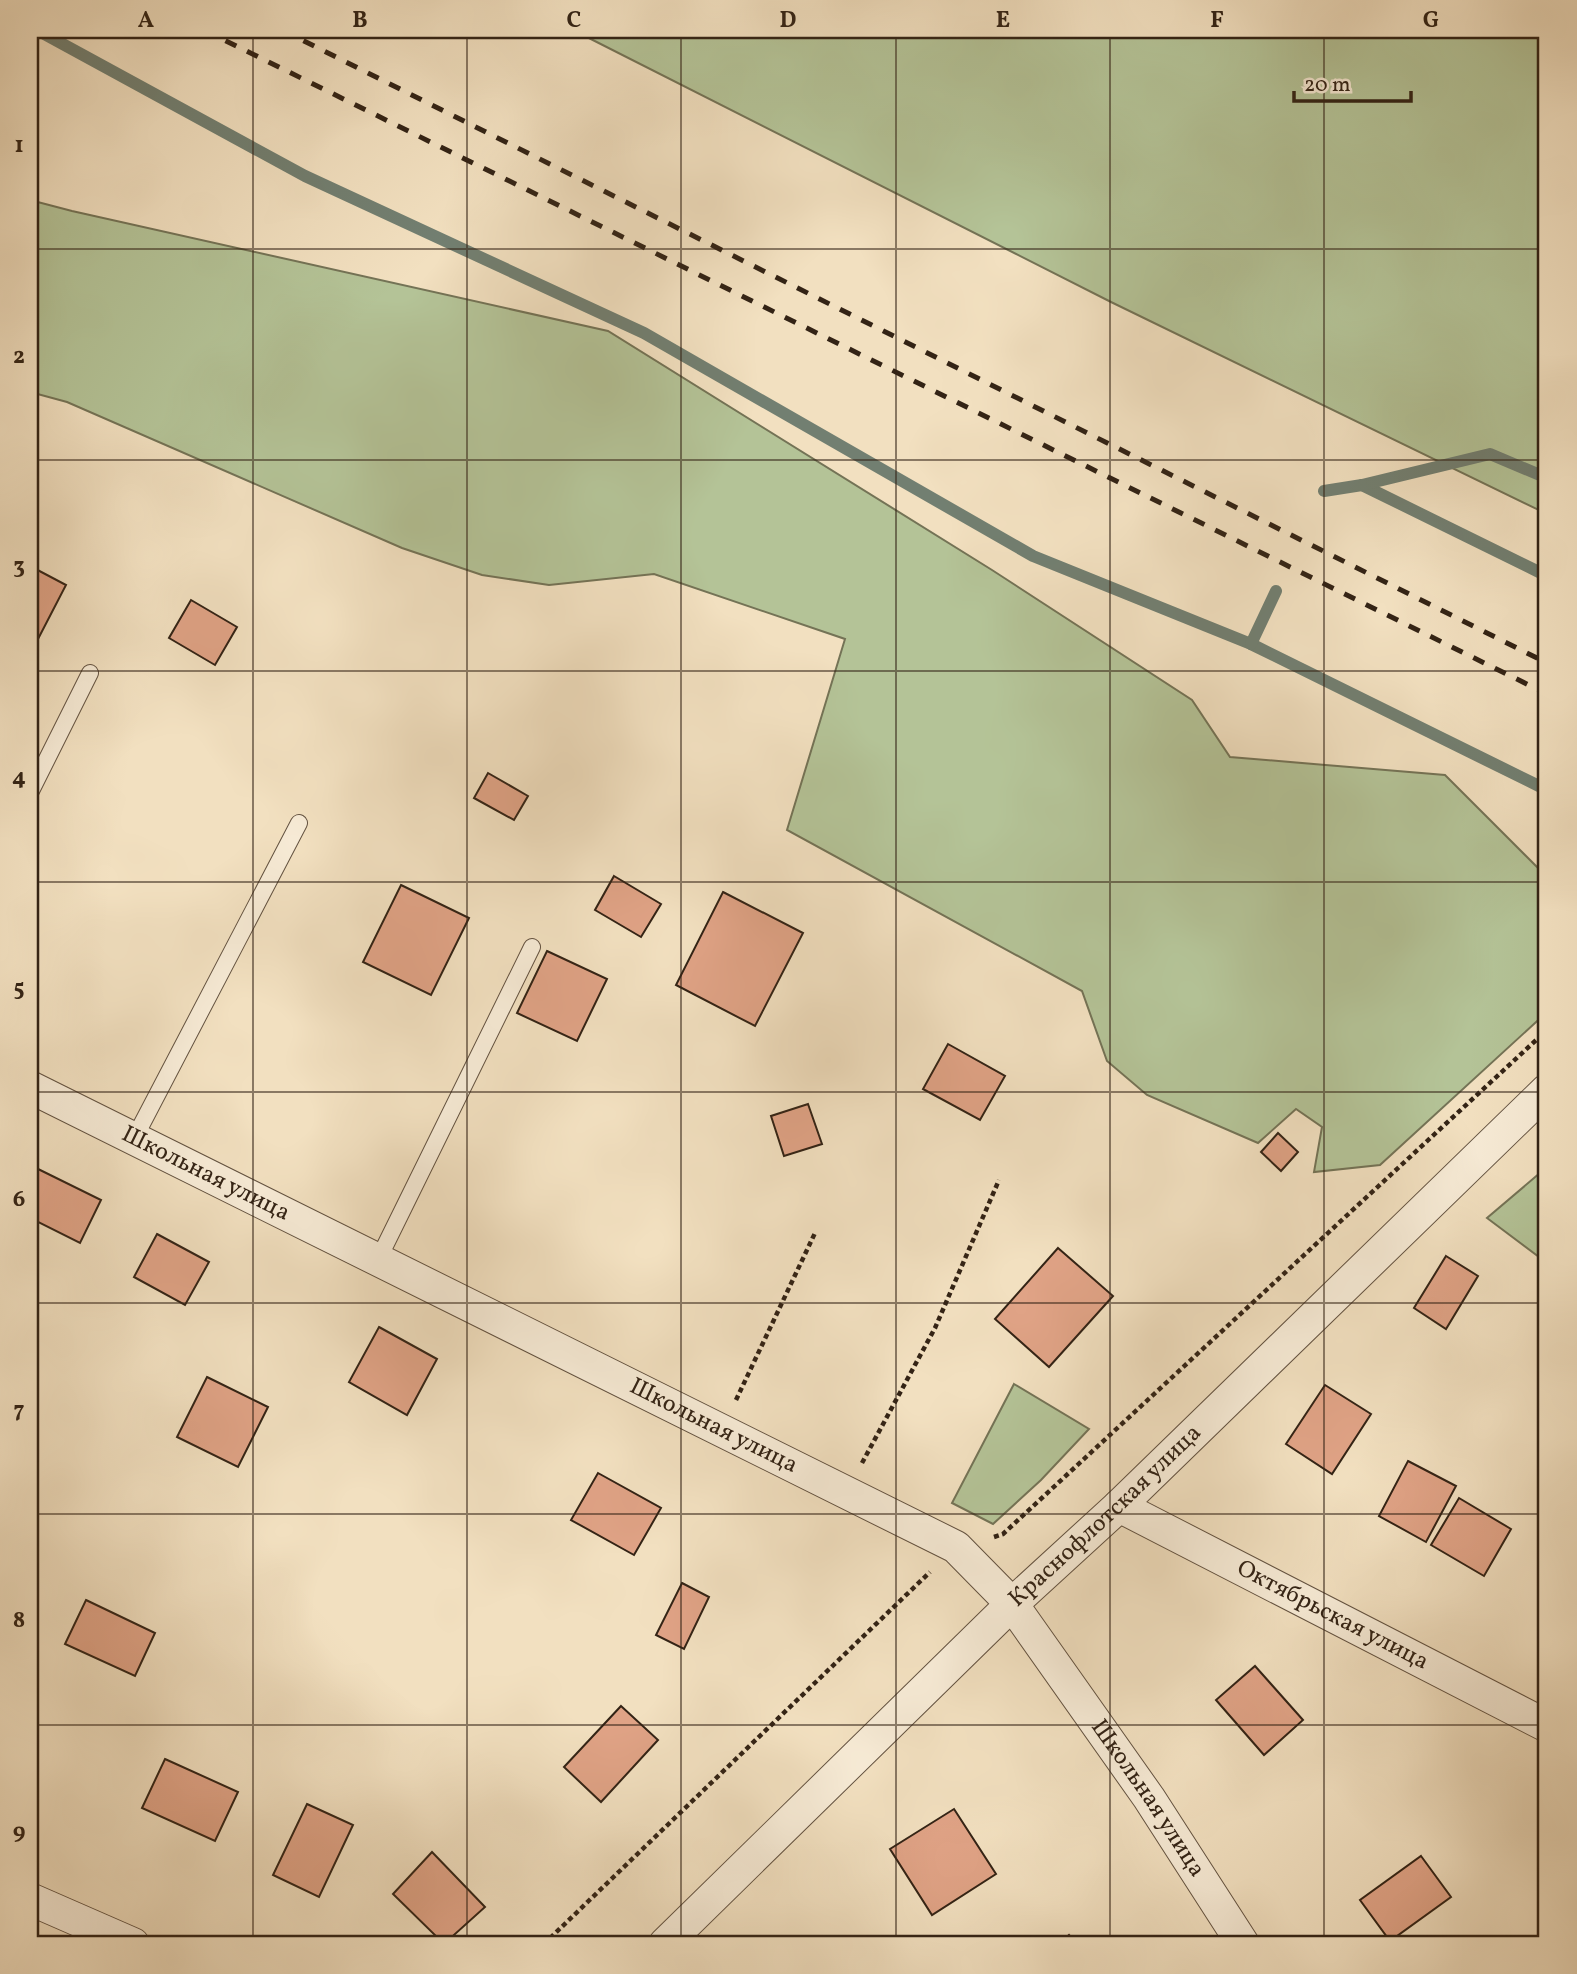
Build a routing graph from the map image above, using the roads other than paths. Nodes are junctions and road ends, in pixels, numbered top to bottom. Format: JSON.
{"nodes":[{"id":1,"x":90,"y":673,"type":"dead end"},
{"id":2,"x":30,"y":793,"type":"edge"},
{"id":3,"x":299,"y":823,"type":"dead end"},
{"id":4,"x":532,"y":947,"type":"dead end"},
{"id":5,"x":30,"y":1087,"type":"edge"},
{"id":6,"x":1547,"y":1090,"type":"edge"},
{"id":7,"x":134,"y":1139,"type":"junction"},
{"id":8,"x":378,"y":1260,"type":"junction"},
{"id":9,"x":1119,"y":1506,"type":"junction"},
{"id":10,"x":1012,"y":1604,"type":"junction"},
{"id":11,"x":1547,"y":1726,"type":"edge"},
{"id":12,"x":30,"y":1899,"type":"edge"},
{"id":13,"x":133,"y":1944,"type":"edge"},
{"id":14,"x":665,"y":1944,"type":"edge"},
{"id":15,"x":1243,"y":1944,"type":"edge"}],
"edges":[{"from":1,"to":2,"type":"lane"},
{"from":3,"to":7,"type":"lane"},
{"from":4,"to":8,"type":"lane"},
{"from":5,"to":7,"type":"street","name":"Школьная улица"},
{"from":6,"to":9,"type":"street","name":"Краснофлотская улица"},
{"from":7,"to":8,"type":"street","name":"Школьная улица"},
{"from":8,"to":10,"type":"street","name":"Школьная улица"},
{"from":9,"to":10,"type":"street","name":"Краснофлотская улица"},
{"from":9,"to":11,"type":"street","name":"Октябрьская улица"},
{"from":10,"to":14,"type":"street","name":"Краснофлотская улица"},
{"from":10,"to":15,"type":"street","name":"Школьная улица"},
{"from":12,"to":13,"type":"street"}]}
